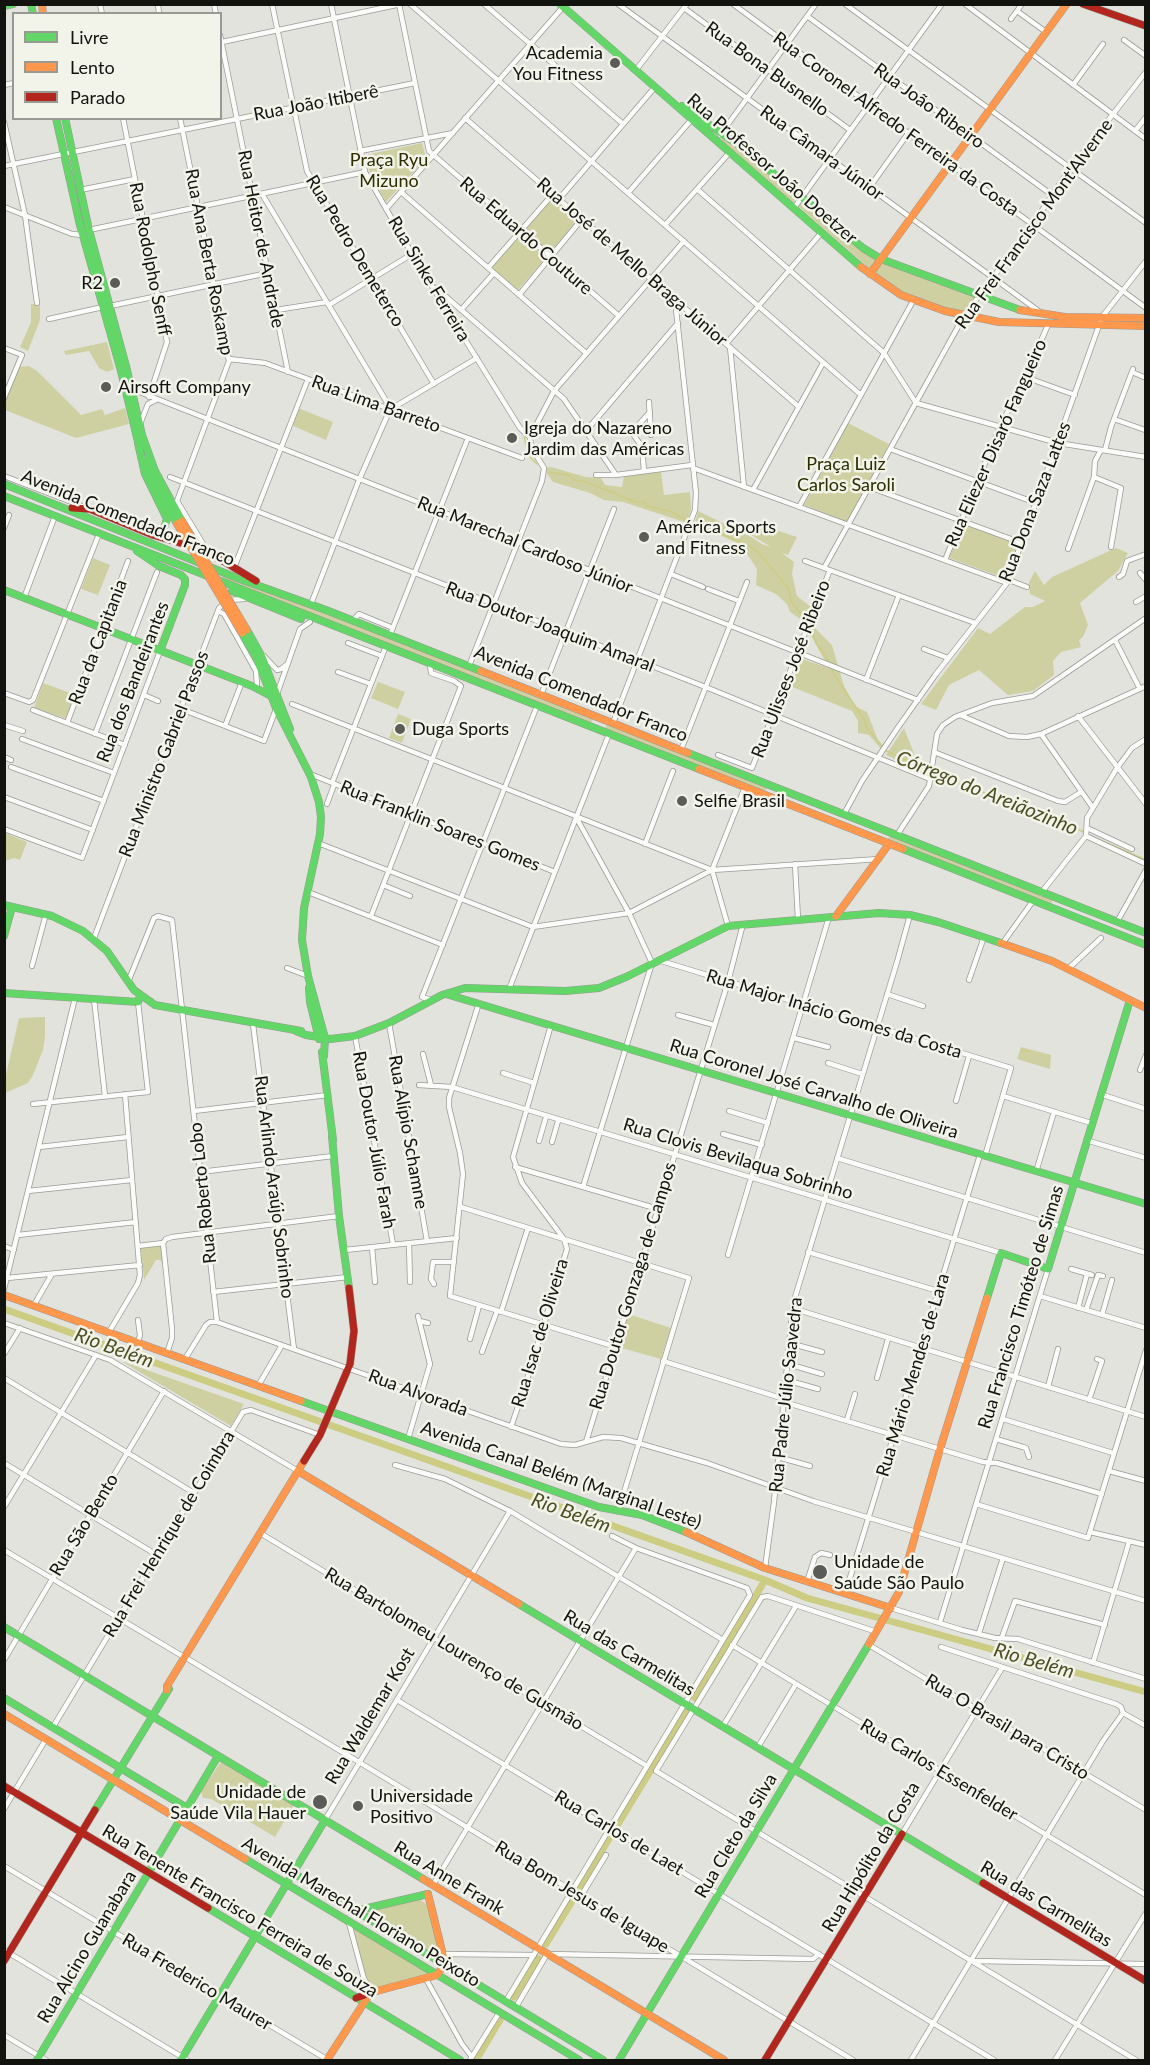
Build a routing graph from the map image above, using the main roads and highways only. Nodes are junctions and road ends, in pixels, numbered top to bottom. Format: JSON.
{"nodes":[{"id":1,"x":13,"y":4,"type":"edge"},
{"id":2,"x":1083,"y":4,"type":"edge"},
{"id":3,"x":1099,"y":4,"type":"edge"},
{"id":4,"x":561,"y":5,"type":"edge"},
{"id":5,"x":1066,"y":5,"type":"edge"},
{"id":6,"x":4,"y":6,"type":"edge"},
{"id":7,"x":1146,"y":20,"type":"edge"},
{"id":8,"x":1146,"y":26,"type":"edge"},
{"id":9,"x":655,"y":87,"type":"junction"},
{"id":10,"x":57,"y":120,"type":"edge"},
{"id":11,"x":65,"y":120,"type":"edge"},
{"id":12,"x":68,"y":153,"type":"junction"},
{"id":13,"x":86,"y":233,"type":"junction"},
{"id":14,"x":881,"y":259,"type":"junction"},
{"id":15,"x":870,"y":274,"type":"junction"},
{"id":16,"x":107,"y":307,"type":"junction"},
{"id":17,"x":1146,"y":318,"type":"edge"},
{"id":18,"x":1146,"y":326,"type":"edge"},
{"id":19,"x":138,"y":443,"type":"junction"},
{"id":20,"x":4,"y":484,"type":"edge"},
{"id":21,"x":4,"y":496,"type":"edge"},
{"id":22,"x":65,"y":508,"type":"junction"},
{"id":23,"x":179,"y":522,"type":"junction"},
{"id":24,"x":153,"y":535,"type":"junction"},
{"id":25,"x":127,"y":544,"type":"junction"},
{"id":26,"x":205,"y":575,"type":"junction"},
{"id":27,"x":4,"y":590,"type":"edge"},
{"id":28,"x":271,"y":591,"type":"junction"},
{"id":29,"x":223,"y":603,"type":"road end"},
{"id":30,"x":245,"y":632,"type":"junction"},
{"id":31,"x":373,"y":641,"type":"junction"},
{"id":32,"x":160,"y":651,"type":"junction"},
{"id":33,"x":264,"y":676,"type":"junction"},
{"id":34,"x":254,"y":686,"type":"junction"},
{"id":35,"x":274,"y":696,"type":"junction"},
{"id":36,"x":601,"y":718,"type":"junction"},
{"id":37,"x":597,"y":729,"type":"junction"},
{"id":38,"x":294,"y":740,"type":"junction"},
{"id":39,"x":769,"y":784,"type":"junction"},
{"id":40,"x":761,"y":794,"type":"junction"},
{"id":41,"x":889,"y":844,"type":"junction"},
{"id":42,"x":1053,"y":897,"type":"junction"},
{"id":43,"x":849,"y":899,"type":"junction"},
{"id":44,"x":1068,"y":903,"type":"junction"},
{"id":45,"x":8,"y":906,"type":"edge"},
{"id":46,"x":1047,"y":907,"type":"junction"},
{"id":47,"x":1063,"y":913,"type":"junction"},
{"id":48,"x":846,"y":915,"type":"junction"},
{"id":49,"x":832,"y":916,"type":"junction"},
{"id":50,"x":1146,"y":933,"type":"edge"},
{"id":51,"x":4,"y":936,"type":"edge"},
{"id":52,"x":1146,"y":945,"type":"edge"},
{"id":53,"x":465,"y":988,"type":"junction"},
{"id":54,"x":4,"y":993,"type":"edge"},
{"id":55,"x":446,"y":994,"type":"junction"},
{"id":56,"x":139,"y":999,"type":"junction"},
{"id":57,"x":1130,"y":1000,"type":"junction"},
{"id":58,"x":476,"y":1002,"type":"junction"},
{"id":59,"x":1145,"y":1007,"type":"edge"},
{"id":60,"x":321,"y":1036,"type":"junction"},
{"id":61,"x":332,"y":1136,"type":"junction"},
{"id":62,"x":1073,"y":1184,"type":"junction"},
{"id":63,"x":1146,"y":1204,"type":"edge"},
{"id":64,"x":343,"y":1234,"type":"junction"},
{"id":65,"x":1001,"y":1253,"type":"joint"},
{"id":66,"x":1048,"y":1269,"type":"joint"},
{"id":67,"x":4,"y":1295,"type":"edge"},
{"id":68,"x":329,"y":1414,"type":"junction"},
{"id":69,"x":298,"y":1471,"type":"junction"},
{"id":70,"x":891,"y":1609,"type":"junction"},
{"id":71,"x":4,"y":1628,"type":"edge"},
{"id":72,"x":4,"y":1698,"type":"edge"},
{"id":73,"x":4,"y":1714,"type":"edge"},
{"id":74,"x":151,"y":1716,"type":"junction"},
{"id":75,"x":218,"y":1756,"type":"junction"},
{"id":76,"x":120,"y":1768,"type":"junction"},
{"id":77,"x":794,"y":1769,"type":"junction"},
{"id":78,"x":113,"y":1780,"type":"junction"},
{"id":79,"x":4,"y":1786,"type":"edge"},
{"id":80,"x":187,"y":1809,"type":"junction"},
{"id":81,"x":180,"y":1820,"type":"junction"},
{"id":82,"x":325,"y":1820,"type":"junction"},
{"id":83,"x":81,"y":1832,"type":"junction"},
{"id":84,"x":902,"y":1834,"type":"junction"},
{"id":85,"x":148,"y":1873,"type":"junction"},
{"id":86,"x":293,"y":1873,"type":"junction"},
{"id":87,"x":286,"y":1885,"type":"junction"},
{"id":88,"x":433,"y":1885,"type":"junction"},
{"id":89,"x":428,"y":1894,"type":"junction"},
{"id":90,"x":355,"y":1911,"type":"junction"},
{"id":91,"x":255,"y":1937,"type":"junction"},
{"id":92,"x":7,"y":1952,"type":"edge"},
{"id":93,"x":4,"y":1961,"type":"edge"},
{"id":94,"x":441,"y":1969,"type":"junction"},
{"id":95,"x":1146,"y":1982,"type":"edge"},
{"id":96,"x":359,"y":2000,"type":"junction"},
{"id":97,"x":647,"y":2014,"type":"junction"},
{"id":98,"x":41,"y":2059,"type":"edge"},
{"id":99,"x":184,"y":2060,"type":"edge"},
{"id":100,"x":328,"y":2060,"type":"edge"},
{"id":101,"x":459,"y":2061,"type":"edge"},
{"id":102,"x":579,"y":2061,"type":"edge"},
{"id":103,"x":603,"y":2061,"type":"edge"},
{"id":104,"x":619,"y":2061,"type":"edge"},
{"id":105,"x":724,"y":2061,"type":"edge"},
{"id":106,"x":765,"y":2061,"type":"edge"}],
"edges":[{"from":1,"to":6,"type":"main road"},
{"from":2,"to":8,"type":"main road"},
{"from":3,"to":7,"type":"main road"},
{"from":4,"to":9,"type":"main road","name":"Rua Professor João Doetzer"},
{"from":5,"to":14,"type":"main road"},
{"from":9,"to":14,"type":"main road","name":"Rua Professor João Doetzer"},
{"from":9,"to":15,"type":"main road","name":"Rua Professor João Doetzer"},
{"from":10,"to":12,"type":"main road"},
{"from":11,"to":12,"type":"main road"},
{"from":12,"to":13,"type":"main road"},
{"from":12,"to":13,"type":"main road"},
{"from":13,"to":16,"type":"main road"},
{"from":14,"to":15,"type":"main road"},
{"from":14,"to":17,"type":"main road","name":"Rua Professor João Doetzer"},
{"from":15,"to":18,"type":"main road","name":"Rua Professor João Doetzer"},
{"from":16,"to":19,"type":"main road"},
{"from":16,"to":23,"type":"main road"},
{"from":19,"to":23,"type":"main road"},
{"from":19,"to":24,"type":"main road"},
{"from":20,"to":22,"type":"main road","name":"Avenida Comendador Franco"},
{"from":21,"to":25,"type":"main road","name":"Avenida Comendador Franco"},
{"from":22,"to":24,"type":"main road"},
{"from":22,"to":28,"type":"main road","name":"Avenida Comendador Franco"},
{"from":23,"to":30,"type":"main road","bridge":true},
{"from":24,"to":28,"type":"main road"},
{"from":25,"to":26,"type":"main road","name":"Avenida Comendador Franco"},
{"from":25,"to":32,"type":"main road","name":"Rua dos Bandeirantes"},
{"from":26,"to":29,"type":"main road"},
{"from":26,"to":31,"type":"main road","name":"Avenida Comendador Franco"},
{"from":26,"to":31,"type":"main road"},
{"from":27,"to":32,"type":"main road"},
{"from":28,"to":36,"type":"main road","name":"Avenida Comendador Franco"},
{"from":30,"to":33,"type":"main road"},
{"from":30,"to":35,"type":"main road"},
{"from":31,"to":37,"type":"main road","name":"Avenida Comendador Franco"},
{"from":32,"to":34,"type":"main road"},
{"from":33,"to":34,"type":"main road"},
{"from":33,"to":35,"type":"main road"},
{"from":34,"to":35,"type":"main road"},
{"from":35,"to":38,"type":"main road"},
{"from":35,"to":38,"type":"main road"},
{"from":36,"to":37,"type":"main road"},
{"from":36,"to":39,"type":"main road","name":"Avenida Comendador Franco"},
{"from":37,"to":40,"type":"main road","name":"Avenida Comendador Franco"},
{"from":38,"to":60,"type":"main road"},
{"from":39,"to":40,"type":"main road"},
{"from":39,"to":42,"type":"main road","name":"Avenida Comendador Franco"},
{"from":40,"to":41,"type":"main road","name":"Avenida Comendador Franco"},
{"from":41,"to":43,"type":"main road"},
{"from":41,"to":46,"type":"main road","name":"Avenida Comendador Franco"},
{"from":42,"to":44,"type":"main road","name":"Avenida Comendador Franco"},
{"from":42,"to":46,"type":"main road"},
{"from":43,"to":48,"type":"main road"},
{"from":43,"to":49,"type":"main road"},
{"from":44,"to":47,"type":"main road"},
{"from":44,"to":50,"type":"main road","name":"Avenida Comendador Franco"},
{"from":45,"to":51,"type":"main road"},
{"from":45,"to":56,"type":"main road"},
{"from":46,"to":47,"type":"main road","name":"Avenida Comendador Franco"},
{"from":47,"to":52,"type":"main road","name":"Avenida Comendador Franco"},
{"from":48,"to":49,"type":"main road"},
{"from":48,"to":57,"type":"main road"},
{"from":49,"to":53,"type":"main road"},
{"from":53,"to":55,"type":"main road"},
{"from":53,"to":58,"type":"main road"},
{"from":54,"to":56,"type":"main road"},
{"from":55,"to":58,"type":"main road","name":"Rua Coronel José Carvalho de Oliveira"},
{"from":55,"to":60,"type":"main road"},
{"from":56,"to":60,"type":"main road"},
{"from":57,"to":59,"type":"main road"},
{"from":57,"to":62,"type":"main road","name":"Rua Francisco Timóteo de Simas"},
{"from":58,"to":62,"type":"main road","name":"Rua Coronel José Carvalho de Oliveira"},
{"from":60,"to":61,"type":"main road"},
{"from":61,"to":64,"type":"main road"},
{"from":61,"to":64,"type":"main road"},
{"from":62,"to":63,"type":"main road","name":"Rua Coronel José Carvalho de Oliveira"},
{"from":62,"to":66,"type":"main road","name":"Rua Francisco Timóteo de Simas"},
{"from":64,"to":68,"type":"main road"},
{"from":65,"to":66,"type":"main road","name":"Rua Clovis Bevilaqua Sobrinho"},
{"from":65,"to":70,"type":"main road","name":"Rua Cleto da Silva"},
{"from":67,"to":68,"type":"main road","name":"Avenida Canal Belém (Marginal Leste)"},
{"from":68,"to":69,"type":"main road"},
{"from":68,"to":70,"type":"main road","name":"Avenida Canal Belém (Marginal Leste)"},
{"from":69,"to":74,"type":"main road"},
{"from":69,"to":77,"type":"main road","name":"Rua das Carmelitas"},
{"from":70,"to":77,"type":"main road","name":"Rua Cleto da Silva"},
{"from":71,"to":74,"type":"main road","name":"Rua Anne Frank"},
{"from":72,"to":76,"type":"main road"},
{"from":73,"to":78,"type":"main road","name":"Avenida Marechal Floriano Peixoto"},
{"from":74,"to":75,"type":"main road","name":"Rua Anne Frank"},
{"from":74,"to":76,"type":"main road"},
{"from":75,"to":80,"type":"main road","name":"Rua Alcino Guanabara"},
{"from":75,"to":82,"type":"main road","name":"Rua Anne Frank"},
{"from":76,"to":78,"type":"main road"},
{"from":76,"to":80,"type":"main road"},
{"from":77,"to":84,"type":"main road","name":"Rua das Carmelitas"},
{"from":77,"to":97,"type":"main road","name":"Rua Cleto da Silva"},
{"from":78,"to":81,"type":"main road","name":"Avenida Marechal Floriano Peixoto"},
{"from":78,"to":83,"type":"main road"},
{"from":79,"to":83,"type":"main road","name":"Rua Tenente Francisco Ferreira de Souza"},
{"from":80,"to":81,"type":"main road","name":"Rua Alcino Guanabara"},
{"from":81,"to":85,"type":"main road","name":"Rua Alcino Guanabara"},
{"from":81,"to":87,"type":"main road","name":"Avenida Marechal Floriano Peixoto"},
{"from":82,"to":86,"type":"main road","name":"Rua Waldemar Kost"},
{"from":82,"to":88,"type":"main road","name":"Rua Anne Frank"},
{"from":83,"to":85,"type":"main road","name":"Rua Tenente Francisco Ferreira de Souza"},
{"from":83,"to":92,"type":"main road"},
{"from":84,"to":95,"type":"main road","name":"Rua das Carmelitas"},
{"from":84,"to":106,"type":"main road","name":"Rua Hipólito da Costa"},
{"from":85,"to":91,"type":"main road","name":"Rua Tenente Francisco Ferreira de Souza"},
{"from":85,"to":98,"type":"main road","name":"Rua Alcino Guanabara"},
{"from":86,"to":87,"type":"main road","name":"Rua Waldemar Kost"},
{"from":86,"to":90,"type":"main road","name":"Avenida Marechal Floriano Peixoto"},
{"from":87,"to":91,"type":"main road","name":"Rua Waldemar Kost"},
{"from":87,"to":94,"type":"main road","name":"Avenida Marechal Floriano Peixoto"},
{"from":88,"to":89,"type":"main road"},
{"from":88,"to":97,"type":"main road","name":"Rua Anne Frank"},
{"from":89,"to":90,"type":"main road"},
{"from":89,"to":94,"type":"main road"},
{"from":90,"to":94,"type":"main road","name":"Avenida Marechal Floriano Peixoto"},
{"from":91,"to":96,"type":"main road","name":"Rua Tenente Francisco Ferreira de Souza"},
{"from":91,"to":99,"type":"main road","name":"Rua Waldemar Kost"},
{"from":92,"to":93,"type":"main road"},
{"from":94,"to":96,"type":"main road"},
{"from":94,"to":102,"type":"main road","name":"Avenida Marechal Floriano Peixoto"},
{"from":94,"to":103,"type":"main road","name":"Avenida Marechal Floriano Peixoto"},
{"from":96,"to":100,"type":"main road"},
{"from":96,"to":101,"type":"main road","name":"Rua Tenente Francisco Ferreira de Souza"},
{"from":97,"to":104,"type":"main road","name":"Rua Cleto da Silva"},
{"from":97,"to":105,"type":"main road","name":"Rua Anne Frank"}]}
